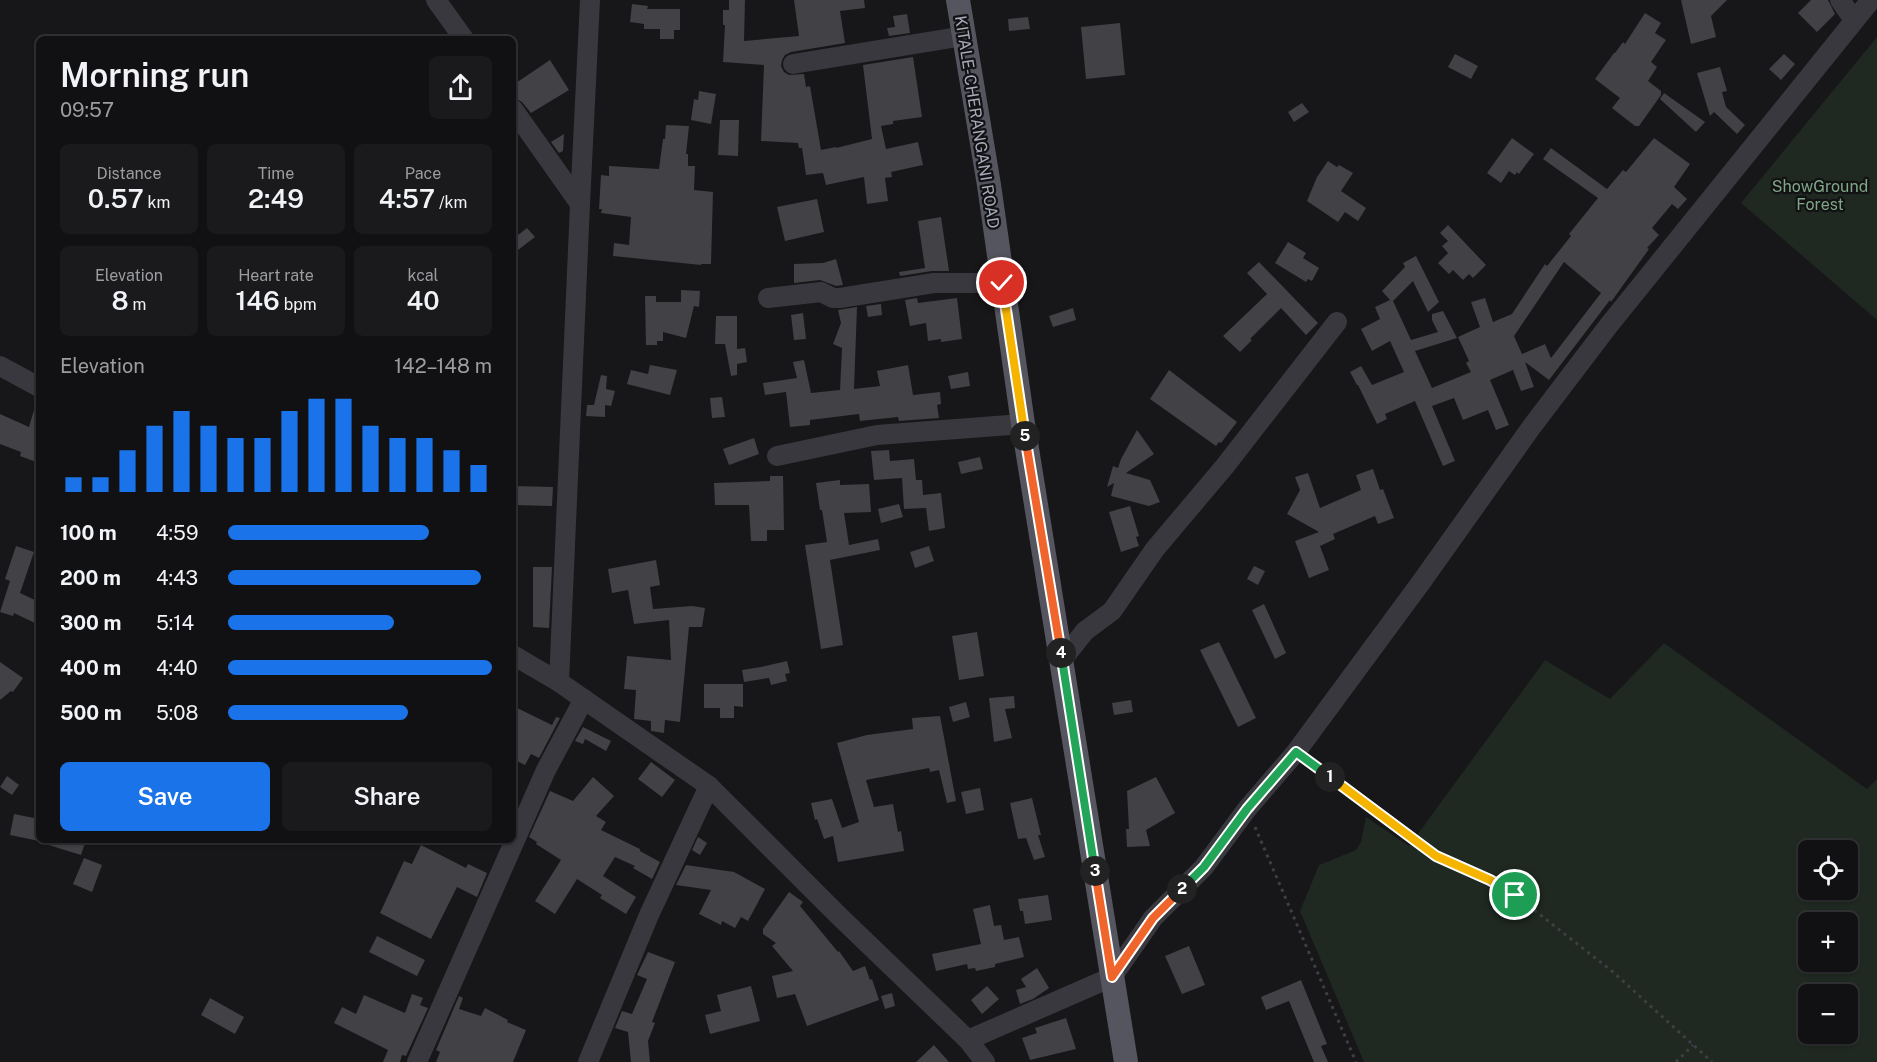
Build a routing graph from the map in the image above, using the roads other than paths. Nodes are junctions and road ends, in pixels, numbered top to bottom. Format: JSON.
{"nodes":[{"id":1,"x":436,"y":0,"type":"edge"},
{"id":2,"x":590,"y":0,"type":"edge"},
{"id":3,"x":958,"y":0,"type":"edge"},
{"id":4,"x":1840,"y":0,"type":"edge"},
{"id":5,"x":1870,"y":0,"type":"edge"},
{"id":6,"x":1854,"y":21,"type":"junction"},
{"id":7,"x":462,"y":36,"type":"edge"},
{"id":8,"x":964,"y":36,"type":"junction"},
{"id":9,"x":793,"y":64,"type":"dead end"},
{"id":10,"x":516,"y":113,"type":"edge"},
{"id":11,"x":580,"y":204,"type":"junction"},
{"id":12,"x":1002,"y":283,"type":"junction"},
{"id":13,"x":768,"y":298,"type":"dead end"},
{"id":14,"x":1337,"y":322,"type":"dead end"},
{"id":15,"x":0,"y":366,"type":"edge"},
{"id":16,"x":36,"y":385,"type":"edge"},
{"id":17,"x":1023,"y":424,"type":"junction"},
{"id":18,"x":777,"y":456,"type":"dead end"},
{"id":19,"x":516,"y":657,"type":"edge"},
{"id":20,"x":1062,"y":660,"type":"junction"},
{"id":21,"x":560,"y":682,"type":"junction"},
{"id":22,"x":584,"y":699,"type":"junction"},
{"id":23,"x":709,"y":786,"type":"junction"},
{"id":24,"x":516,"y":838,"type":"edge"},
{"id":25,"x":514,"y":843,"type":"edge"},
{"id":26,"x":1112,"y":977,"type":"junction"},
{"id":27,"x":968,"y":1040,"type":"junction"},
{"id":28,"x":982,"y":1061,"type":"edge"},
{"id":29,"x":417,"y":1062,"type":"edge"},
{"id":30,"x":588,"y":1062,"type":"edge"},
{"id":31,"x":1126,"y":1062,"type":"edge"}],
"edges":[{"from":1,"to":7,"type":"street"},
{"from":2,"to":11,"type":"street"},
{"from":3,"to":8,"type":"main road","name":"KITALE-CHERANGANI ROAD"},
{"from":4,"to":6,"type":"street"},
{"from":5,"to":6,"type":"street"},
{"from":6,"to":26,"type":"street"},
{"from":8,"to":9,"type":"street"},
{"from":8,"to":12,"type":"main road","name":"KITALE-CHERANGANI ROAD"},
{"from":10,"to":11,"type":"street"},
{"from":11,"to":21,"type":"street"},
{"from":12,"to":13,"type":"street"},
{"from":12,"to":17,"type":"main road","name":"KITALE-CHERANGANI ROAD"},
{"from":14,"to":20,"type":"street"},
{"from":15,"to":16,"type":"street"},
{"from":17,"to":18,"type":"street"},
{"from":17,"to":20,"type":"main road","name":"KITALE-CHERANGANI ROAD"},
{"from":19,"to":21,"type":"street"},
{"from":20,"to":26,"type":"main road","name":"KITALE-CHERANGANI ROAD"},
{"from":21,"to":22,"type":"street"},
{"from":22,"to":23,"type":"street"},
{"from":22,"to":24,"type":"street"},
{"from":23,"to":27,"type":"street"},
{"from":23,"to":30,"type":"street"},
{"from":25,"to":29,"type":"street"},
{"from":26,"to":27,"type":"street"},
{"from":26,"to":31,"type":"main road","name":"KITALE-CHERANGANI ROAD"},
{"from":27,"to":28,"type":"street"}]}
